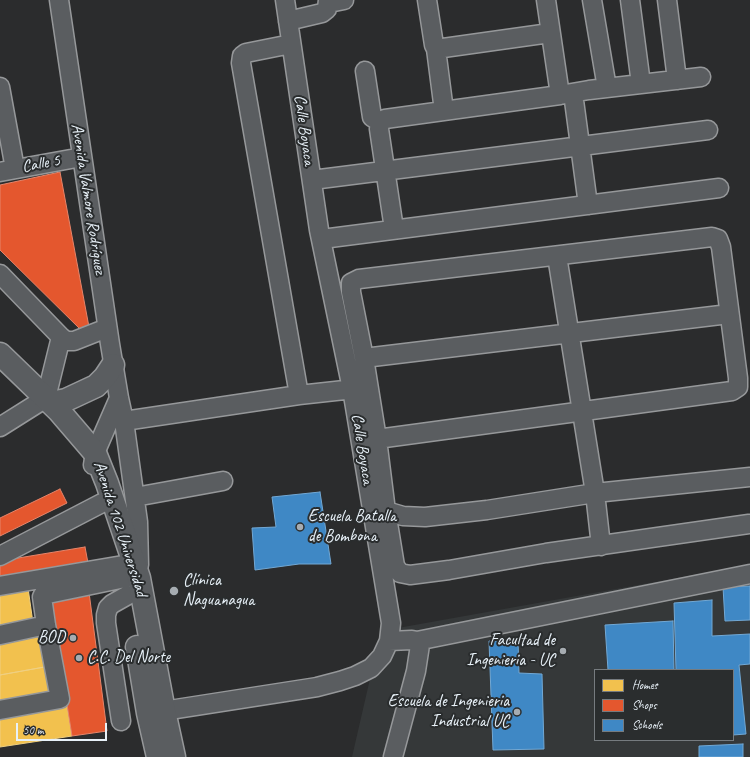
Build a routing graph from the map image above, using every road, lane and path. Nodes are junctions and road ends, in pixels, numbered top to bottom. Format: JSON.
{"nodes":[{"id":1,"x":59,"y":0,"type":"edge"},
{"id":2,"x":285,"y":0,"type":"edge"},
{"id":3,"x":427,"y":0,"type":"edge"},
{"id":4,"x":546,"y":0,"type":"edge"},
{"id":5,"x":592,"y":0,"type":"edge"},
{"id":6,"x":630,"y":0,"type":"edge"},
{"id":7,"x":667,"y":0,"type":"edge"},
{"id":8,"x":334,"y":1,"type":"edge"},
{"id":9,"x":288,"y":21,"type":"junction"},
{"id":10,"x":550,"y":34,"type":"junction"},
{"id":11,"x":292,"y":44,"type":"junction"},
{"id":12,"x":436,"y":49,"type":"junction"},
{"id":13,"x":365,"y":71,"type":"dead end"},
{"id":14,"x":701,"y":77,"type":"dead end"},
{"id":15,"x":677,"y":80,"type":"junction"},
{"id":16,"x":641,"y":84,"type":"junction"},
{"id":17,"x":0,"y":87,"type":"edge"},
{"id":18,"x":607,"y":88,"type":"junction"},
{"id":19,"x":566,"y":94,"type":"junction"},
{"id":20,"x":444,"y":111,"type":"junction"},
{"id":21,"x":380,"y":122,"type":"junction"},
{"id":22,"x":708,"y":130,"type":"dead end"},
{"id":23,"x":580,"y":146,"type":"junction"},
{"id":24,"x":82,"y":156,"type":"junction"},
{"id":25,"x":384,"y":170,"type":"junction"},
{"id":26,"x":7,"y":171,"type":"edge"},
{"id":27,"x":312,"y":180,"type":"junction"},
{"id":28,"x":719,"y":188,"type":"dead end"},
{"id":29,"x":588,"y":205,"type":"junction"},
{"id":30,"x":394,"y":229,"type":"junction"},
{"id":31,"x":322,"y":239,"type":"junction"},
{"id":32,"x":556,"y":256,"type":"junction"},
{"id":33,"x":0,"y":274,"type":"edge"},
{"id":34,"x":729,"y":314,"type":"junction"},
{"id":35,"x":108,"y":328,"type":"junction"},
{"id":36,"x":568,"y":333,"type":"junction"},
{"id":37,"x":61,"y":337,"type":"junction"},
{"id":38,"x":1,"y":357,"type":"edge"},
{"id":39,"x":364,"y":358,"type":"junction"},
{"id":40,"x":113,"y":365,"type":"junction"},
{"id":41,"x":360,"y":388,"type":"junction"},
{"id":42,"x":299,"y":395,"type":"junction"},
{"id":43,"x":119,"y":398,"type":"junction"},
{"id":44,"x":52,"y":404,"type":"junction"},
{"id":45,"x":582,"y":412,"type":"junction"},
{"id":46,"x":124,"y":421,"type":"junction"},
{"id":47,"x":0,"y":426,"type":"edge"},
{"id":48,"x":378,"y":439,"type":"junction"},
{"id":49,"x":129,"y":455,"type":"junction"},
{"id":50,"x":750,"y":477,"type":"edge"},
{"id":51,"x":99,"y":479,"type":"junction"},
{"id":52,"x":223,"y":481,"type":"dead end"},
{"id":53,"x":595,"y":493,"type":"junction"},
{"id":54,"x":135,"y":497,"type":"junction"},
{"id":55,"x":386,"y":511,"type":"junction"},
{"id":56,"x":749,"y":524,"type":"edge"},
{"id":57,"x":601,"y":546,"type":"junction"},
{"id":58,"x":0,"y":556,"type":"edge"},
{"id":59,"x":750,"y":574,"type":"edge"},
{"id":60,"x":129,"y":579,"type":"junction"},
{"id":61,"x":0,"y":586,"type":"edge"},
{"id":62,"x":46,"y":625,"type":"junction"},
{"id":63,"x":0,"y":635,"type":"edge"},
{"id":64,"x":389,"y":641,"type":"junction"},
{"id":65,"x":417,"y":641,"type":"junction"},
{"id":66,"x":0,"y":710,"type":"edge"},
{"id":67,"x":156,"y":712,"type":"junction"},
{"id":68,"x":121,"y":721,"type":"dead end"},
{"id":69,"x":158,"y":757,"type":"edge"},
{"id":70,"x":174,"y":757,"type":"edge"},
{"id":71,"x":393,"y":757,"type":"edge"}],
"edges":[{"from":1,"to":24,"type":"street","name":"Avenida Valmore Rodríguez"},
{"from":2,"to":9,"type":"street","name":"Calle Boyaca"},
{"from":3,"to":12,"type":"street"},
{"from":4,"to":10,"type":"street"},
{"from":5,"to":18,"type":"street"},
{"from":6,"to":16,"type":"street"},
{"from":7,"to":15,"type":"street"},
{"from":8,"to":9,"type":"street"},
{"from":9,"to":11,"type":"street","name":"Calle Boyaca"},
{"from":10,"to":12,"type":"street"},
{"from":10,"to":19,"type":"street"},
{"from":11,"to":27,"type":"street","name":"Calle Boyaca"},
{"from":11,"to":42,"type":"street"},
{"from":12,"to":20,"type":"street"},
{"from":13,"to":21,"type":"street"},
{"from":14,"to":15,"type":"street"},
{"from":15,"to":16,"type":"street"},
{"from":16,"to":18,"type":"street"},
{"from":17,"to":26,"type":"street"},
{"from":18,"to":19,"type":"street"},
{"from":19,"to":20,"type":"street"},
{"from":19,"to":23,"type":"street"},
{"from":20,"to":21,"type":"street"},
{"from":21,"to":25,"type":"street"},
{"from":22,"to":23,"type":"street"},
{"from":23,"to":25,"type":"street"},
{"from":23,"to":29,"type":"street"},
{"from":24,"to":26,"type":"street","name":"Calle 5"},
{"from":24,"to":35,"type":"street","name":"Avenida Valmore Rodríguez"},
{"from":25,"to":27,"type":"street"},
{"from":25,"to":30,"type":"street"},
{"from":27,"to":31,"type":"street","name":"Calle Boyaca"},
{"from":28,"to":29,"type":"street"},
{"from":29,"to":30,"type":"street"},
{"from":30,"to":31,"type":"street"},
{"from":31,"to":41,"type":"street","name":"Calle Boyaca"},
{"from":32,"to":34,"type":"street"},
{"from":32,"to":36,"type":"street"},
{"from":32,"to":39,"type":"street"},
{"from":33,"to":37,"type":"street"},
{"from":34,"to":36,"type":"street"},
{"from":34,"to":45,"type":"street"},
{"from":35,"to":37,"type":"street"},
{"from":35,"to":40,"type":"street","name":"Avenida Valmore Rodríguez"},
{"from":36,"to":39,"type":"street"},
{"from":36,"to":45,"type":"street"},
{"from":37,"to":44,"type":"street"},
{"from":38,"to":44,"type":"main road","name":"Avenida 102 Universidad"},
{"from":39,"to":41,"type":"street"},
{"from":40,"to":43,"type":"street","name":"Avenida Valmore Rodríguez"},
{"from":40,"to":44,"type":"main road"},
{"from":41,"to":42,"type":"street"},
{"from":41,"to":48,"type":"street"},
{"from":41,"to":64,"type":"street","name":"Calle Boyaca"},
{"from":42,"to":46,"type":"street"},
{"from":43,"to":46,"type":"street","name":"Avenida Valmore Rodríguez"},
{"from":43,"to":51,"type":"street"},
{"from":44,"to":47,"type":"street"},
{"from":44,"to":51,"type":"main road","name":"Avenida 102 Universidad"},
{"from":45,"to":48,"type":"street"},
{"from":45,"to":53,"type":"street"},
{"from":46,"to":49,"type":"street","name":"Avenida Valmore Rodríguez"},
{"from":48,"to":55,"type":"street"},
{"from":49,"to":51,"type":"street"},
{"from":49,"to":54,"type":"street","name":"Avenida Valmore Rodríguez"},
{"from":50,"to":53,"type":"street"},
{"from":51,"to":58,"type":"street"},
{"from":51,"to":60,"type":"main road","name":"Avenida 102 Universidad"},
{"from":52,"to":54,"type":"street"},
{"from":53,"to":55,"type":"street"},
{"from":53,"to":57,"type":"street"},
{"from":54,"to":60,"type":"street","name":"Avenida Valmore Rodríguez"},
{"from":55,"to":57,"type":"street"},
{"from":56,"to":57,"type":"street"},
{"from":59,"to":65,"type":"street"},
{"from":60,"to":61,"type":"street"},
{"from":60,"to":62,"type":"street"},
{"from":60,"to":67,"type":"main road","name":"Avenida 102 Universidad"},
{"from":60,"to":68,"type":"street"},
{"from":62,"to":63,"type":"street"},
{"from":62,"to":66,"type":"street"},
{"from":64,"to":65,"type":"street"},
{"from":64,"to":67,"type":"street","name":"Calle Boyaca"},
{"from":65,"to":71,"type":"street"},
{"from":67,"to":69,"type":"main road","name":"Avenida 102 Universidad"},
{"from":67,"to":70,"type":"main road","name":"Avenida 102 Universidad"}]}
